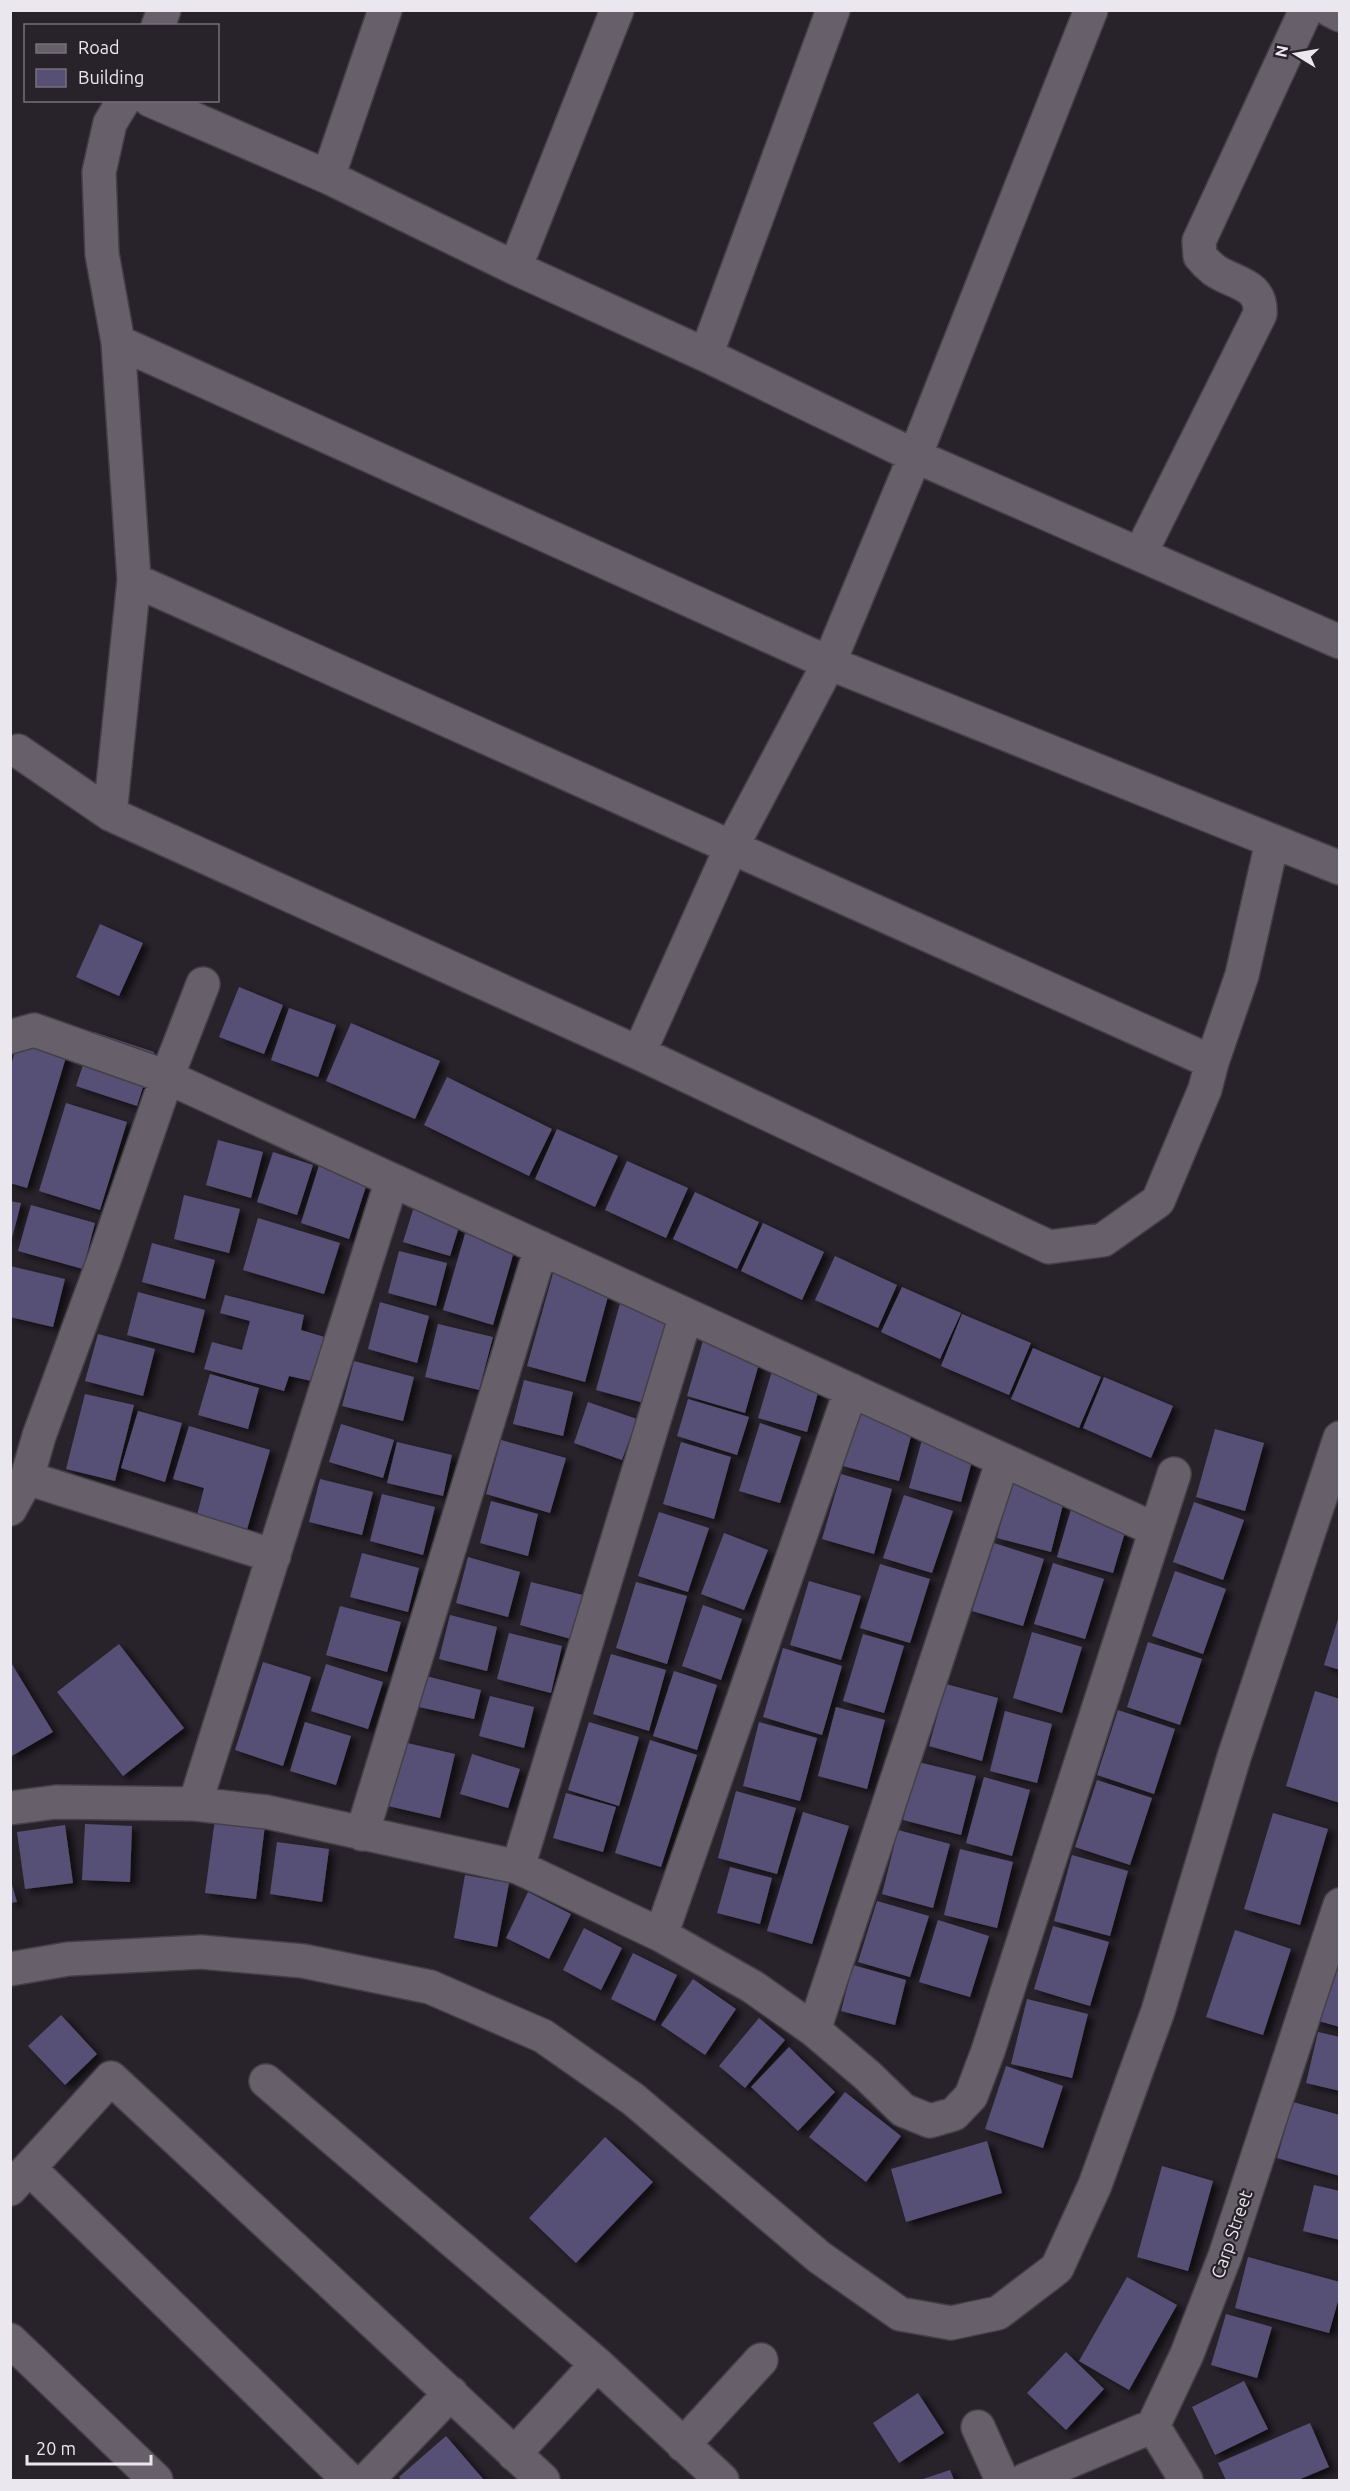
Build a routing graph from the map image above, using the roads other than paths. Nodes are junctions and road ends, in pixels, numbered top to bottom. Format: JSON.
{"nodes":[{"id":1,"x":385,"y":10,"type":"edge"},
{"id":2,"x":617,"y":10,"type":"edge"},
{"id":3,"x":833,"y":10,"type":"edge"},
{"id":4,"x":1091,"y":10,"type":"edge"},
{"id":5,"x":1306,"y":10,"type":"edge"},
{"id":6,"x":1330,"y":10,"type":"edge"},
{"id":7,"x":1340,"y":15,"type":"edge"},
{"id":8,"x":123,"y":102,"type":"edge"},
{"id":9,"x":155,"y":102,"type":"edge"},
{"id":10,"x":328,"y":177,"type":"junction"},
{"id":11,"x":515,"y":268,"type":"junction"},
{"id":12,"x":118,"y":342,"type":"junction"},
{"id":13,"x":706,"y":355,"type":"junction"},
{"id":14,"x":915,"y":456,"type":"junction"},
{"id":15,"x":1140,"y":554,"type":"junction"},
{"id":16,"x":134,"y":580,"type":"junction"},
{"id":17,"x":1340,"y":642,"type":"edge"},
{"id":18,"x":829,"y":663,"type":"junction"},
{"id":19,"x":18,"y":751,"type":"dead end"},
{"id":20,"x":110,"y":814,"type":"junction"},
{"id":21,"x":1272,"y":842,"type":"junction"},
{"id":22,"x":731,"y":849,"type":"junction"},
{"id":23,"x":1340,"y":868,"type":"edge"},
{"id":24,"x":202,"y":984,"type":"dead end"},
{"id":25,"x":10,"y":1037,"type":"edge"},
{"id":26,"x":639,"y":1053,"type":"junction"},
{"id":27,"x":1212,"y":1062,"type":"junction"},
{"id":28,"x":167,"y":1077,"type":"junction"},
{"id":29,"x":392,"y":1180,"type":"junction"},
{"id":30,"x":541,"y":1248,"type":"junction"},
{"id":31,"x":686,"y":1315,"type":"junction"},
{"id":32,"x":851,"y":1390,"type":"junction"},
{"id":33,"x":1340,"y":1438,"type":"edge"},
{"id":34,"x":1003,"y":1460,"type":"junction"},
{"id":35,"x":1174,"y":1474,"type":"dead end"},
{"id":36,"x":27,"y":1478,"type":"junction"},
{"id":37,"x":10,"y":1509,"type":"edge"},
{"id":38,"x":1156,"y":1530,"type":"junction"},
{"id":39,"x":274,"y":1556,"type":"junction"},
{"id":40,"x":195,"y":1804,"type":"junction"},
{"id":41,"x":10,"y":1808,"type":"edge"},
{"id":42,"x":362,"y":1834,"type":"junction"},
{"id":43,"x":518,"y":1867,"type":"junction"},
{"id":44,"x":1340,"y":1905,"type":"edge"},
{"id":45,"x":661,"y":1935,"type":"junction"},
{"id":46,"x":10,"y":1969,"type":"edge"},
{"id":47,"x":814,"y":2030,"type":"junction"},
{"id":48,"x":266,"y":2081,"type":"dead end"},
{"id":49,"x":20,"y":2178,"type":"edge"},
{"id":50,"x":10,"y":2340,"type":"edge"},
{"id":51,"x":760,"y":2360,"type":"dead end"},
{"id":52,"x":597,"y":2364,"type":"junction"},
{"id":53,"x":451,"y":2393,"type":"junction"},
{"id":54,"x":1152,"y":2426,"type":"junction"},
{"id":55,"x":978,"y":2427,"type":"dead end"},
{"id":56,"x":683,"y":2445,"type":"junction"},
{"id":57,"x":514,"y":2454,"type":"junction"},
{"id":58,"x":156,"y":2481,"type":"edge"},
{"id":59,"x":349,"y":2481,"type":"edge"},
{"id":60,"x":367,"y":2481,"type":"edge"},
{"id":61,"x":543,"y":2481,"type":"edge"},
{"id":62,"x":722,"y":2481,"type":"edge"},
{"id":63,"x":1002,"y":2481,"type":"edge"},
{"id":64,"x":1026,"y":2481,"type":"edge"},
{"id":65,"x":1186,"y":2481,"type":"edge"}],
"edges":[{"from":1,"to":10,"type":"street"},
{"from":2,"to":11,"type":"street"},
{"from":3,"to":13,"type":"street"},
{"from":4,"to":14,"type":"street"},
{"from":5,"to":15,"type":"street"},
{"from":6,"to":7,"type":"street"},
{"from":8,"to":12,"type":"street"},
{"from":9,"to":10,"type":"street"},
{"from":10,"to":11,"type":"street"},
{"from":11,"to":13,"type":"street"},
{"from":12,"to":16,"type":"street"},
{"from":12,"to":18,"type":"street"},
{"from":13,"to":14,"type":"street"},
{"from":14,"to":15,"type":"street"},
{"from":14,"to":18,"type":"street"},
{"from":15,"to":17,"type":"street"},
{"from":16,"to":20,"type":"street"},
{"from":16,"to":22,"type":"street"},
{"from":18,"to":21,"type":"street"},
{"from":18,"to":22,"type":"street"},
{"from":19,"to":20,"type":"street"},
{"from":20,"to":26,"type":"street"},
{"from":21,"to":23,"type":"street"},
{"from":21,"to":27,"type":"street"},
{"from":22,"to":26,"type":"street"},
{"from":22,"to":27,"type":"street"},
{"from":24,"to":28,"type":"street"},
{"from":25,"to":28,"type":"street"},
{"from":26,"to":27,"type":"street"},
{"from":28,"to":29,"type":"street"},
{"from":28,"to":36,"type":"street"},
{"from":29,"to":30,"type":"street"},
{"from":29,"to":39,"type":"street"},
{"from":30,"to":31,"type":"street"},
{"from":30,"to":42,"type":"street"},
{"from":31,"to":32,"type":"street"},
{"from":31,"to":43,"type":"street"},
{"from":32,"to":34,"type":"street"},
{"from":32,"to":45,"type":"street"},
{"from":33,"to":46,"type":"street"},
{"from":34,"to":38,"type":"street"},
{"from":34,"to":47,"type":"street"},
{"from":35,"to":38,"type":"street"},
{"from":36,"to":37,"type":"street"},
{"from":36,"to":39,"type":"street"},
{"from":38,"to":47,"type":"street"},
{"from":39,"to":40,"type":"street"},
{"from":40,"to":41,"type":"street"},
{"from":40,"to":42,"type":"street"},
{"from":42,"to":43,"type":"street"},
{"from":43,"to":45,"type":"street"},
{"from":44,"to":54,"type":"street","name":"Carp Street"},
{"from":45,"to":47,"type":"street"},
{"from":48,"to":52,"type":"street"},
{"from":49,"to":53,"type":"street"},
{"from":49,"to":59,"type":"street"},
{"from":50,"to":58,"type":"street"},
{"from":51,"to":56,"type":"street"},
{"from":52,"to":56,"type":"street"},
{"from":52,"to":57,"type":"street"},
{"from":53,"to":57,"type":"street"},
{"from":53,"to":60,"type":"street"},
{"from":54,"to":64,"type":"street"},
{"from":54,"to":65,"type":"street"},
{"from":55,"to":63,"type":"street"},
{"from":56,"to":62,"type":"street"},
{"from":57,"to":61,"type":"street"}]}
